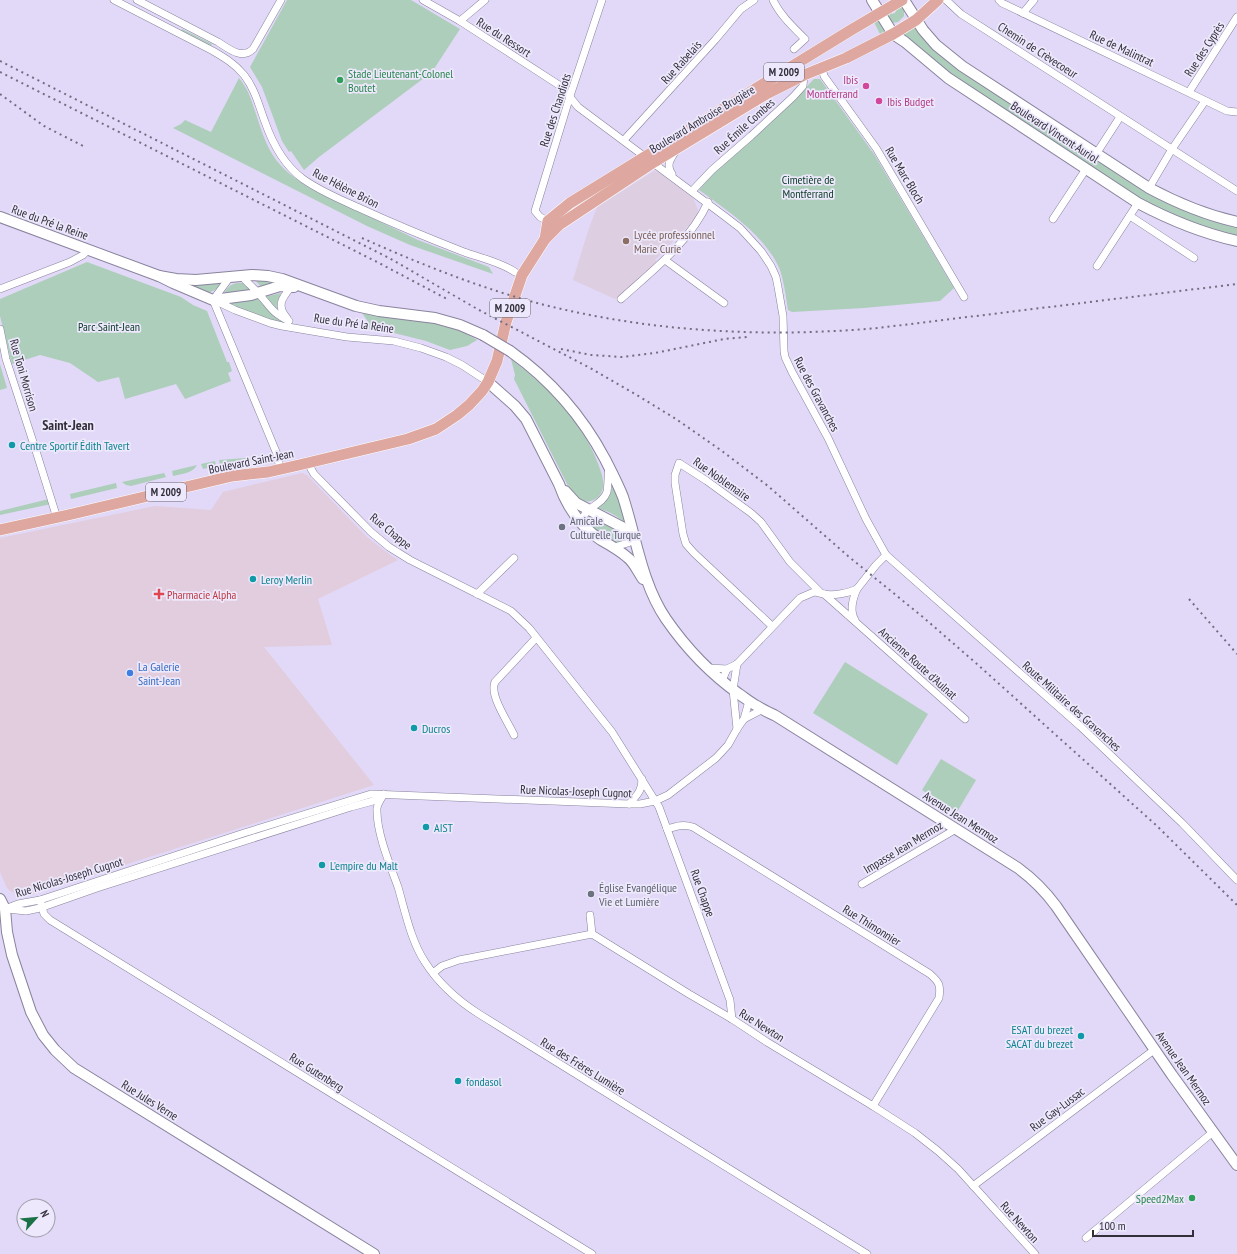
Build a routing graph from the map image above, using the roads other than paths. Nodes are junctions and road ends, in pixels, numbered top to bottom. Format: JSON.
{"nodes":[{"id":1,"x":114,"y":0,"type":"edge"},
{"id":2,"x":137,"y":0,"type":"edge"},
{"id":3,"x":281,"y":0,"type":"edge"},
{"id":4,"x":423,"y":0,"type":"edge"},
{"id":5,"x":485,"y":0,"type":"edge"},
{"id":6,"x":602,"y":0,"type":"edge"},
{"id":7,"x":754,"y":0,"type":"edge"},
{"id":8,"x":773,"y":0,"type":"edge"},
{"id":9,"x":872,"y":0,"type":"edge"},
{"id":10,"x":903,"y":0,"type":"edge"},
{"id":11,"x":938,"y":0,"type":"edge"},
{"id":12,"x":946,"y":0,"type":"edge"},
{"id":13,"x":999,"y":0,"type":"edge"},
{"id":14,"x":1034,"y":0,"type":"edge"},
{"id":15,"x":1023,"y":13,"type":"junction"},
{"id":16,"x":876,"y":15,"type":"junction"},
{"id":17,"x":920,"y":17,"type":"junction"},
{"id":18,"x":1237,"y":17,"type":"edge"},
{"id":19,"x":460,"y":21,"type":"junction"},
{"id":20,"x":893,"y":34,"type":"junction"},
{"id":21,"x":794,"y":49,"type":"dead end"},
{"id":22,"x":822,"y":68,"type":"junction"},
{"id":23,"x":804,"y":75,"type":"junction"},
{"id":24,"x":1189,"y":92,"type":"junction"},
{"id":25,"x":570,"y":96,"type":"junction"},
{"id":26,"x":1205,"y":101,"type":"junction"},
{"id":27,"x":1237,"y":112,"type":"edge"},
{"id":28,"x":1120,"y":117,"type":"junction"},
{"id":29,"x":624,"y":140,"type":"junction"},
{"id":30,"x":677,"y":148,"type":"junction"},
{"id":31,"x":1172,"y":149,"type":"junction"},
{"id":32,"x":1098,"y":151,"type":"dead end"},
{"id":33,"x":650,"y":159,"type":"junction"},
{"id":34,"x":1086,"y":169,"type":"junction"},
{"id":35,"x":675,"y":178,"type":"junction"},
{"id":36,"x":1149,"y":188,"type":"junction"},
{"id":37,"x":692,"y":191,"type":"junction"},
{"id":38,"x":1237,"y":191,"type":"edge"},
{"id":39,"x":708,"y":202,"type":"junction"},
{"id":40,"x":1138,"y":203,"type":"junction"},
{"id":41,"x":1130,"y":216,"type":"junction"},
{"id":42,"x":0,"y":217,"type":"edge"},
{"id":43,"x":1053,"y":219,"type":"dead end"},
{"id":44,"x":548,"y":221,"type":"junction"},
{"id":45,"x":1237,"y":222,"type":"edge"},
{"id":46,"x":545,"y":239,"type":"junction"},
{"id":47,"x":1237,"y":241,"type":"edge"},
{"id":48,"x":88,"y":250,"type":"junction"},
{"id":49,"x":1194,"y":258,"type":"dead end"},
{"id":50,"x":665,"y":260,"type":"junction"},
{"id":51,"x":1097,"y":266,"type":"dead end"},
{"id":52,"x":515,"y":272,"type":"dead end"},
{"id":53,"x":159,"y":276,"type":"junction"},
{"id":54,"x":242,"y":276,"type":"junction"},
{"id":55,"x":230,"y":277,"type":"junction"},
{"id":56,"x":291,"y":287,"type":"junction"},
{"id":57,"x":0,"y":289,"type":"edge"},
{"id":58,"x":308,"y":289,"type":"junction"},
{"id":59,"x":258,"y":293,"type":"junction"},
{"id":60,"x":964,"y":297,"type":"dead end"},
{"id":61,"x":621,"y":299,"type":"dead end"},
{"id":62,"x":213,"y":300,"type":"junction"},
{"id":63,"x":724,"y":303,"type":"dead end"},
{"id":64,"x":289,"y":321,"type":"junction"},
{"id":65,"x":0,"y":329,"type":"edge"},
{"id":66,"x":304,"y":329,"type":"junction"},
{"id":67,"x":510,"y":351,"type":"joint"},
{"id":68,"x":488,"y":382,"type":"junction"},
{"id":69,"x":309,"y":463,"type":"junction"},
{"id":70,"x":609,"y":466,"type":"junction"},
{"id":71,"x":280,"y":469,"type":"junction"},
{"id":72,"x":559,"y":484,"type":"junction"},
{"id":73,"x":588,"y":510,"type":"junction"},
{"id":74,"x":57,"y":518,"type":"junction"},
{"id":75,"x":582,"y":524,"type":"junction"},
{"id":76,"x":0,"y":530,"type":"edge"},
{"id":77,"x":634,"y":538,"type":"junction"},
{"id":78,"x":614,"y":547,"type":"junction"},
{"id":79,"x":886,"y":555,"type":"junction"},
{"id":80,"x":514,"y":558,"type":"dead end"},
{"id":81,"x":859,"y":587,"type":"junction"},
{"id":82,"x":650,"y":590,"type":"junction"},
{"id":83,"x":477,"y":594,"type":"junction"},
{"id":84,"x":822,"y":594,"type":"junction"},
{"id":85,"x":857,"y":623,"type":"junction"},
{"id":86,"x":772,"y":626,"type":"junction"},
{"id":87,"x":536,"y":638,"type":"junction"},
{"id":88,"x":738,"y":664,"type":"junction"},
{"id":89,"x":708,"y":668,"type":"junction"},
{"id":90,"x":727,"y":669,"type":"junction"},
{"id":91,"x":722,"y":681,"type":"junction"},
{"id":92,"x":733,"y":690,"type":"junction"},
{"id":93,"x":749,"y":701,"type":"junction"},
{"id":94,"x":763,"y":709,"type":"junction"},
{"id":95,"x":744,"y":719,"type":"junction"},
{"id":96,"x":964,"y":719,"type":"dead end"},
{"id":97,"x":737,"y":729,"type":"junction"},
{"id":98,"x":514,"y":735,"type":"dead end"},
{"id":99,"x":642,"y":779,"type":"junction"},
{"id":100,"x":384,"y":794,"type":"junction"},
{"id":101,"x":655,"y":801,"type":"junction"},
{"id":102,"x":368,"y":802,"type":"junction"},
{"id":103,"x":630,"y":804,"type":"junction"},
{"id":104,"x":378,"y":821,"type":"junction"},
{"id":105,"x":667,"y":829,"type":"junction"},
{"id":106,"x":956,"y":829,"type":"junction"},
{"id":107,"x":1237,"y":880,"type":"edge"},
{"id":108,"x":862,"y":884,"type":"dead end"},
{"id":109,"x":0,"y":899,"type":"edge"},
{"id":110,"x":40,"y":900,"type":"junction"},
{"id":111,"x":42,"y":908,"type":"junction"},
{"id":112,"x":4,"y":909,"type":"junction"},
{"id":113,"x":590,"y":915,"type":"dead end"},
{"id":114,"x":592,"y":934,"type":"junction"},
{"id":115,"x":433,"y":974,"type":"junction"},
{"id":116,"x":732,"y":1019,"type":"junction"},
{"id":117,"x":1154,"y":1050,"type":"junction"},
{"id":118,"x":873,"y":1106,"type":"junction"},
{"id":119,"x":1213,"y":1132,"type":"junction"},
{"id":120,"x":1237,"y":1165,"type":"edge"},
{"id":121,"x":973,"y":1186,"type":"junction"},
{"id":122,"x":1086,"y":1238,"type":"dead end"},
{"id":123,"x":374,"y":1254,"type":"edge"},
{"id":124,"x":592,"y":1254,"type":"edge"},
{"id":125,"x":867,"y":1254,"type":"edge"},
{"id":126,"x":1034,"y":1254,"type":"edge"}],
"edges":[{"from":1,"to":52,"type":"street","name":"Rue Hélène Brion"},
{"from":2,"to":3,"type":"street"},
{"from":4,"to":19,"type":"street","name":"Rue du Ressort"},
{"from":5,"to":19,"type":"street"},
{"from":6,"to":25,"type":"street","name":"Rue des Chandiots"},
{"from":7,"to":29,"type":"street","name":"Rue Rabelais"},
{"from":8,"to":21,"type":"street"},
{"from":9,"to":16,"type":"main road","name":"Boulevard Vincent Auriol"},
{"from":10,"to":16,"type":"main road","number":"M 2009"},
{"from":10,"to":17,"type":"main road","name":"Boulevard Vincent Auriol"},
{"from":11,"to":17,"type":"main road","number":"M 2009"},
{"from":12,"to":28,"type":"street","name":"Chemin de Crèvecoeur"},
{"from":13,"to":15,"type":"street","name":"Rue de Malintrat"},
{"from":14,"to":15,"type":"street"},
{"from":15,"to":24,"type":"street","name":"Rue de Malintrat"},
{"from":16,"to":20,"type":"main road","name":"Boulevard Vincent Auriol"},
{"from":16,"to":33,"type":"main road","name":"Boulevard Ambroise Brugière","number":"M 2009"},
{"from":17,"to":20,"type":"main road","name":"Boulevard Ambroise Brugière","number":"M 2009"},
{"from":17,"to":36,"type":"main road","name":"Boulevard Vincent Auriol"},
{"from":18,"to":24,"type":"street","name":"Rue des Cyprès"},
{"from":19,"to":25,"type":"street","name":"Rue du Ressort"},
{"from":20,"to":22,"type":"main road","name":"Boulevard Ambroise Brugière","number":"M 2009"},
{"from":20,"to":34,"type":"main road","name":"Boulevard Vincent Auriol"},
{"from":22,"to":23,"type":"main road","name":"Boulevard Ambroise Brugière","number":"M 2009"},
{"from":22,"to":60,"type":"street","name":"Rue Marc Bloch"},
{"from":23,"to":30,"type":"main road","name":"Boulevard Ambroise Brugière","number":"M 2009"},
{"from":23,"to":37,"type":"street","name":"Rue Émile Combes"},
{"from":24,"to":26,"type":"street","name":"Rue de Malintrat"},
{"from":25,"to":29,"type":"street","name":"Rue des Gravanches"},
{"from":25,"to":44,"type":"street","name":"Rue des Chandiots"},
{"from":26,"to":27,"type":"street","name":"Rue de Malintrat"},
{"from":26,"to":31,"type":"street"},
{"from":28,"to":31,"type":"street","name":"Chemin de Crèvecoeur"},
{"from":28,"to":32,"type":"street"},
{"from":29,"to":33,"type":"street","name":"Rue des Gravanches"},
{"from":30,"to":33,"type":"main road","name":"Boulevard Ambroise Brugière","number":"M 2009"},
{"from":30,"to":35,"type":"street"},
{"from":31,"to":36,"type":"street"},
{"from":31,"to":38,"type":"street","name":"Chemin de Crèvecoeur"},
{"from":33,"to":35,"type":"street","name":"Rue des Gravanches"},
{"from":33,"to":44,"type":"main road","name":"Boulevard Ambroise Brugière","number":"M 2009"},
{"from":33,"to":46,"type":"main road","name":"Boulevard Ambroise Brugière","number":"M 2009"},
{"from":34,"to":40,"type":"main road","name":"Boulevard Vincent Auriol"},
{"from":34,"to":43,"type":"street"},
{"from":35,"to":37,"type":"street","name":"Rue des Gravanches"},
{"from":36,"to":45,"type":"main road","name":"Boulevard Vincent Auriol"},
{"from":37,"to":39,"type":"street","name":"Rue des Gravanches"},
{"from":39,"to":50,"type":"street"},
{"from":39,"to":79,"type":"street","name":"Rue des Gravanches"},
{"from":40,"to":41,"type":"street"},
{"from":40,"to":47,"type":"main road","name":"Boulevard Vincent Auriol"},
{"from":41,"to":49,"type":"street"},
{"from":41,"to":51,"type":"street"},
{"from":42,"to":48,"type":"main road","name":"Rue du Pré la Reine"},
{"from":44,"to":46,"type":"main road","name":"Boulevard Ambroise Brugière","number":"M 2009"},
{"from":46,"to":68,"type":"main road","name":"Boulevard Ambroise Brugière","number":"M 2009"},
{"from":48,"to":53,"type":"main road","name":"Rue du Pré la Reine"},
{"from":48,"to":57,"type":"street"},
{"from":50,"to":61,"type":"street"},
{"from":50,"to":63,"type":"street"},
{"from":53,"to":55,"type":"main road","name":"Rue du Pré la Reine"},
{"from":53,"to":62,"type":"main road","name":"Rue du Pré la Reine"},
{"from":54,"to":55,"type":"main road","name":"Rue du Pré la Reine"},
{"from":54,"to":58,"type":"main road","name":"Rue du Pré la Reine"},
{"from":54,"to":59,"type":"street"},
{"from":55,"to":62,"type":"street"},
{"from":56,"to":58,"type":"main road","name":"Rue du Pré la Reine"},
{"from":56,"to":59,"type":"main road","name":"Rue du Pré la Reine"},
{"from":56,"to":64,"type":"street"},
{"from":58,"to":67,"type":"main road","name":"Rue du Pré la Reine","bridge":true},
{"from":59,"to":62,"type":"main road","name":"Rue du Pré la Reine"},
{"from":59,"to":64,"type":"street"},
{"from":62,"to":66,"type":"street","name":"Rue du Pré la Reine"},
{"from":62,"to":71,"type":"street"},
{"from":64,"to":66,"type":"street"},
{"from":65,"to":74,"type":"street","name":"Rue Toni Morrison"},
{"from":66,"to":68,"type":"street","name":"Rue du Pré la Reine"},
{"from":67,"to":70,"type":"main road","name":"Avenue Jean Mermoz"},
{"from":68,"to":69,"type":"main road","name":"Boulevard Saint-Jean","number":"M 2009"},
{"from":68,"to":72,"type":"main road"},
{"from":69,"to":71,"type":"main road","name":"Boulevard Saint-Jean","number":"M 2009"},
{"from":69,"to":83,"type":"street","name":"Rue Chappe"},
{"from":70,"to":73,"type":"street"},
{"from":70,"to":77,"type":"main road","name":"Avenue Jean Mermoz"},
{"from":71,"to":74,"type":"main road","name":"Boulevard Saint-Jean","number":"M 2009"},
{"from":72,"to":73,"type":"main road"},
{"from":72,"to":75,"type":"main road"},
{"from":73,"to":75,"type":"street"},
{"from":73,"to":77,"type":"main road"},
{"from":74,"to":76,"type":"main road","name":"Boulevard Saint-Jean","number":"M 2009"},
{"from":75,"to":78,"type":"main road"},
{"from":77,"to":78,"type":"street"},
{"from":77,"to":82,"type":"main road","name":"Avenue Jean Mermoz"},
{"from":78,"to":82,"type":"main road"},
{"from":79,"to":81,"type":"street"},
{"from":79,"to":107,"type":"street","name":"Route Militaire des Gravanches"},
{"from":80,"to":83,"type":"street"},
{"from":81,"to":84,"type":"street"},
{"from":81,"to":85,"type":"street"},
{"from":82,"to":89,"type":"main road","name":"Avenue Jean Mermoz"},
{"from":83,"to":87,"type":"street","name":"Rue Chappe"},
{"from":84,"to":85,"type":"street","name":"Ancienne Route d'Aulnat"},
{"from":84,"to":86,"type":"street"},
{"from":84,"to":86,"type":"street","name":"Rue Noblemaire"},
{"from":85,"to":96,"type":"street","name":"Ancienne Route d'Aulnat"},
{"from":86,"to":88,"type":"street"},
{"from":87,"to":98,"type":"street"},
{"from":87,"to":99,"type":"street","name":"Rue Chappe"},
{"from":88,"to":90,"type":"street"},
{"from":88,"to":92,"type":"street"},
{"from":89,"to":90,"type":"street"},
{"from":89,"to":91,"type":"main road","name":"Avenue Jean Mermoz"},
{"from":90,"to":91,"type":"street"},
{"from":91,"to":92,"type":"main road","name":"Avenue Jean Mermoz"},
{"from":92,"to":93,"type":"main road","name":"Avenue Jean Mermoz"},
{"from":92,"to":97,"type":"street"},
{"from":93,"to":94,"type":"main road","name":"Avenue Jean Mermoz"},
{"from":93,"to":95,"type":"street","name":"Rue Nicolas-Joseph Cugnot"},
{"from":94,"to":95,"type":"street","name":"Rue Nicolas-Joseph Cugnot"},
{"from":94,"to":106,"type":"main road","name":"Avenue Jean Mermoz"},
{"from":95,"to":97,"type":"street","name":"Rue Nicolas-Joseph Cugnot"},
{"from":97,"to":101,"type":"street","name":"Rue Nicolas-Joseph Cugnot"},
{"from":99,"to":101,"type":"street","name":"Rue Chappe"},
{"from":99,"to":103,"type":"street"},
{"from":100,"to":102,"type":"street","name":"Rue Nicolas-Joseph Cugnot"},
{"from":100,"to":103,"type":"street","name":"Rue Nicolas-Joseph Cugnot"},
{"from":100,"to":104,"type":"street","name":"Rue des Frères Lumière"},
{"from":100,"to":110,"type":"street","name":"Rue Nicolas-Joseph Cugnot"},
{"from":101,"to":103,"type":"street","name":"Rue Nicolas-Joseph Cugnot"},
{"from":101,"to":105,"type":"street","name":"Rue Chappe"},
{"from":102,"to":104,"type":"street","name":"Rue des Frères Lumière"},
{"from":102,"to":111,"type":"street","name":"Rue Nicolas-Joseph Cugnot"},
{"from":104,"to":115,"type":"street","name":"Rue des Frères Lumière"},
{"from":105,"to":116,"type":"street","name":"Rue Chappe"},
{"from":105,"to":118,"type":"street","name":"Rue Thimonnier"},
{"from":106,"to":108,"type":"street","name":"Impasse Jean Mermoz"},
{"from":106,"to":117,"type":"main road","name":"Avenue Jean Mermoz"},
{"from":109,"to":112,"type":"main road","name":"Rue Jules Verne"},
{"from":110,"to":111,"type":"street","name":"Rue Gutenberg"},
{"from":110,"to":112,"type":"street","name":"Rue Nicolas-Joseph Cugnot"},
{"from":111,"to":112,"type":"street","name":"Rue Nicolas-Joseph Cugnot"},
{"from":111,"to":124,"type":"street","name":"Rue Gutenberg"},
{"from":112,"to":123,"type":"main road","name":"Rue Jules Verne"},
{"from":113,"to":114,"type":"street"},
{"from":114,"to":115,"type":"street"},
{"from":114,"to":116,"type":"street","name":"Rue Newton"},
{"from":115,"to":125,"type":"street","name":"Rue des Frères Lumière"},
{"from":116,"to":118,"type":"street","name":"Rue Newton"},
{"from":117,"to":119,"type":"main road","name":"Avenue Jean Mermoz"},
{"from":117,"to":121,"type":"street","name":"Rue Gay-Lussac"},
{"from":118,"to":121,"type":"street","name":"Rue Newton"},
{"from":119,"to":120,"type":"main road","name":"Avenue Jean Mermoz"},
{"from":119,"to":122,"type":"street"},
{"from":121,"to":126,"type":"street","name":"Rue Newton"}]}
